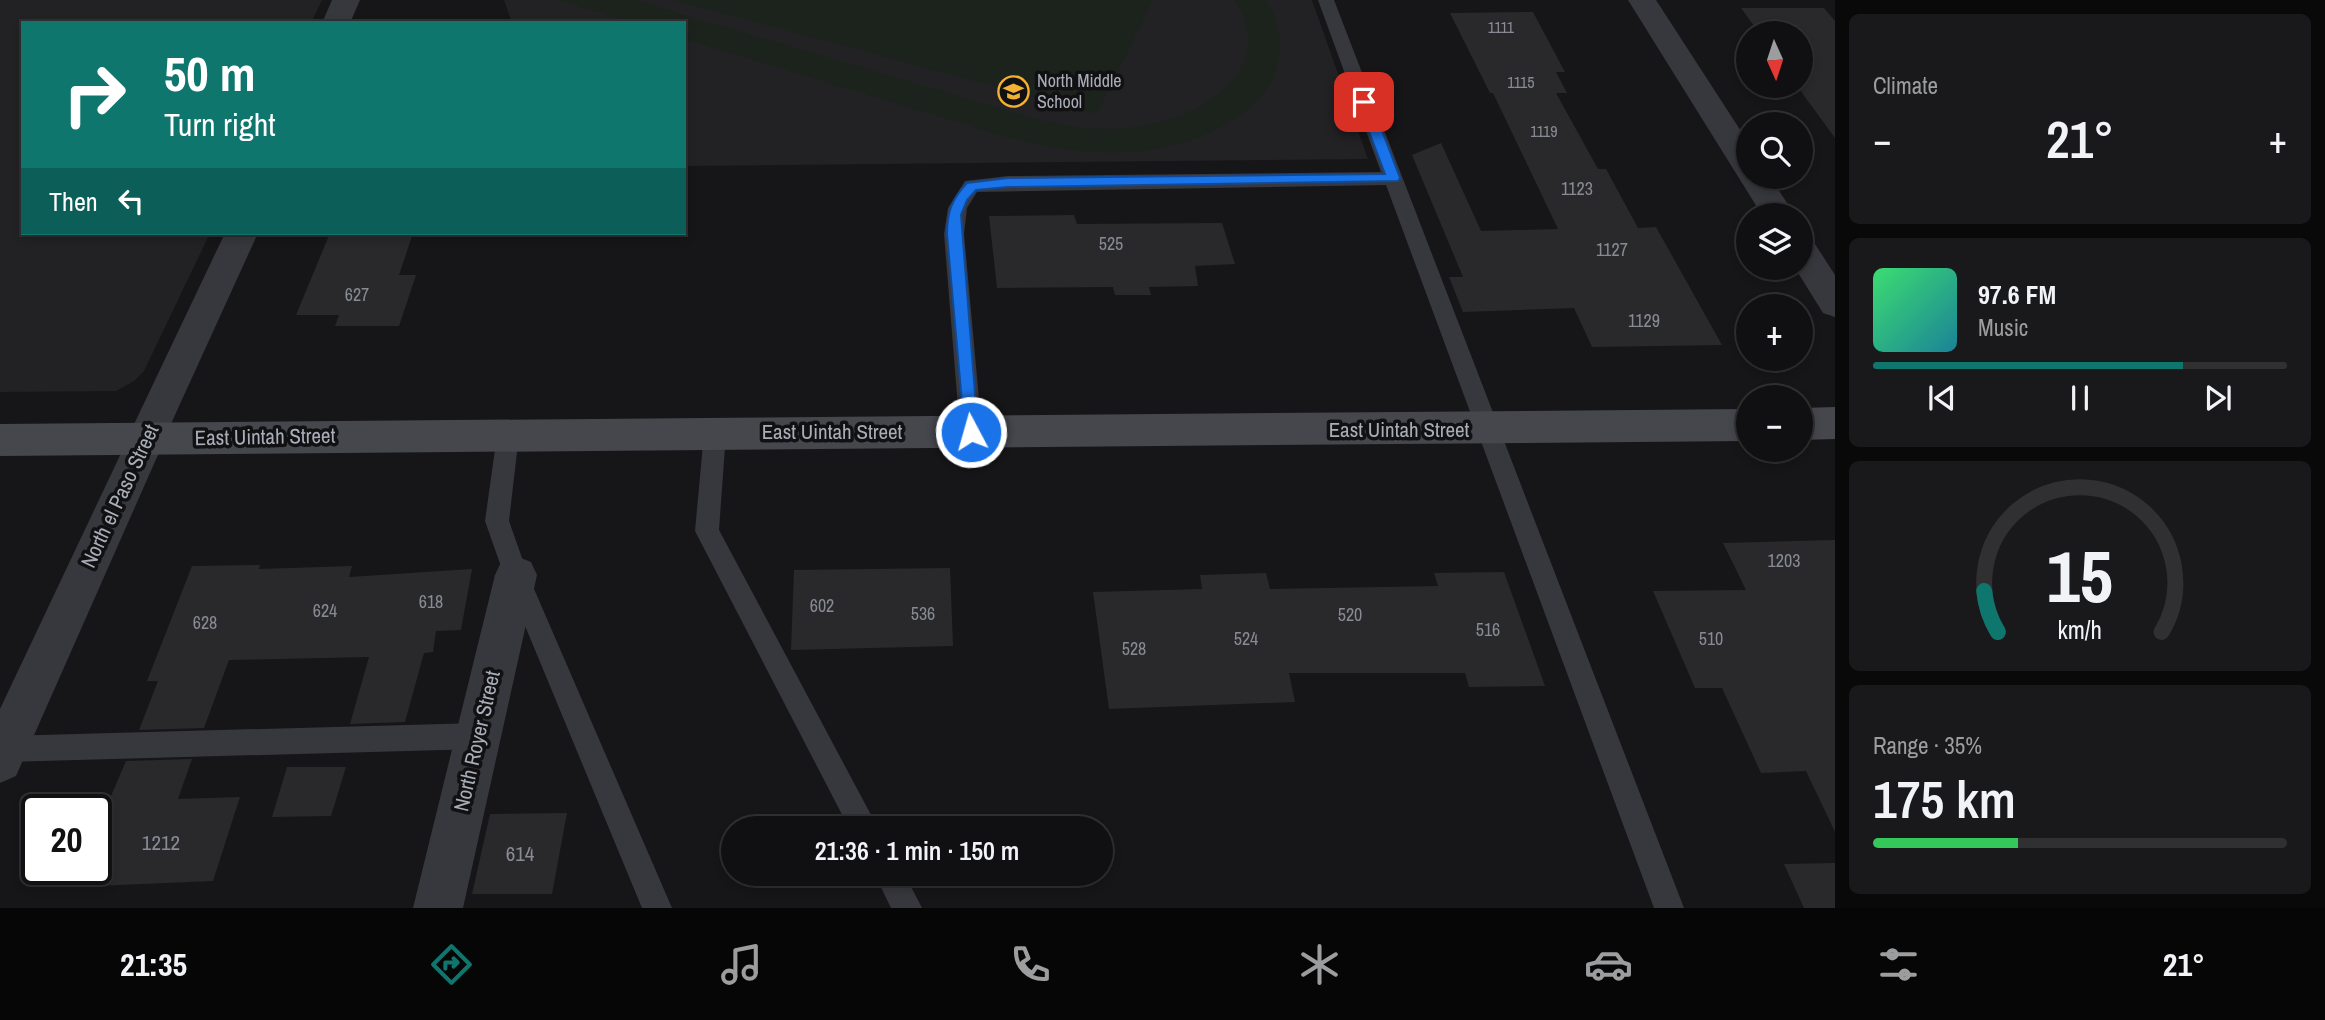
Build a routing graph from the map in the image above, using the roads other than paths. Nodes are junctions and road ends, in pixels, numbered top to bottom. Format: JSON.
{"nodes":[{"id":1,"x":346,"y":0,"type":"edge"},
{"id":2,"x":1326,"y":0,"type":"edge"},
{"id":3,"x":1642,"y":0,"type":"edge"},
{"id":4,"x":337,"y":21,"type":"edge"},
{"id":5,"x":1736,"y":148,"type":"edge"},
{"id":6,"x":1393,"y":178,"type":"junction"},
{"id":7,"x":240,"y":235,"type":"edge"},
{"id":8,"x":1813,"y":269,"type":"edge"},
{"id":9,"x":1835,"y":304,"type":"edge"},
{"id":10,"x":1835,"y":423,"type":"edge"},
{"id":11,"x":1813,"y":424,"type":"edge"},
{"id":12,"x":1736,"y":425,"type":"edge"},
{"id":13,"x":1488,"y":429,"type":"junction"},
{"id":14,"x":971,"y":432,"type":"junction"},
{"id":15,"x":715,"y":433,"type":"junction"},
{"id":16,"x":508,"y":435,"type":"junction"},
{"id":17,"x":146,"y":439,"type":"junction"},
{"id":18,"x":0,"y":440,"type":"edge"},
{"id":19,"x":516,"y":575,"type":"junction"},
{"id":20,"x":479,"y":736,"type":"junction"},
{"id":21,"x":3,"y":754,"type":"edge"},
{"id":22,"x":858,"y":816,"type":"edge"},
{"id":23,"x":895,"y":886,"type":"edge"},
{"id":24,"x":438,"y":908,"type":"edge"},
{"id":25,"x":657,"y":908,"type":"edge"},
{"id":26,"x":907,"y":908,"type":"edge"},
{"id":27,"x":1669,"y":908,"type":"edge"}],
"edges":[{"from":1,"to":4,"type":"street"},
{"from":2,"to":6,"type":"lane"},
{"from":3,"to":5,"type":"street"},
{"from":6,"to":13,"type":"lane"},
{"from":6,"to":14,"type":"lane"},
{"from":7,"to":17,"type":"street","name":"North el Paso Street"},
{"from":8,"to":9,"type":"street"},
{"from":10,"to":11,"type":"main road"},
{"from":12,"to":13,"type":"main road","name":"East Uintah Street"},
{"from":13,"to":14,"type":"main road","name":"East Uintah Street"},
{"from":13,"to":27,"type":"lane"},
{"from":14,"to":15,"type":"main road","name":"East Uintah Street"},
{"from":15,"to":16,"type":"main road","name":"East Uintah Street"},
{"from":15,"to":22,"type":"lane"},
{"from":16,"to":17,"type":"main road","name":"East Uintah Street"},
{"from":16,"to":19,"type":"lane"},
{"from":17,"to":18,"type":"main road","name":"East Uintah Street"},
{"from":17,"to":21,"type":"street","name":"North el Paso Street"},
{"from":19,"to":20,"type":"street","name":"North Royer Street"},
{"from":19,"to":25,"type":"lane"},
{"from":20,"to":21,"type":"lane"},
{"from":20,"to":24,"type":"street","name":"North Royer Street"},
{"from":23,"to":26,"type":"lane"}]}
